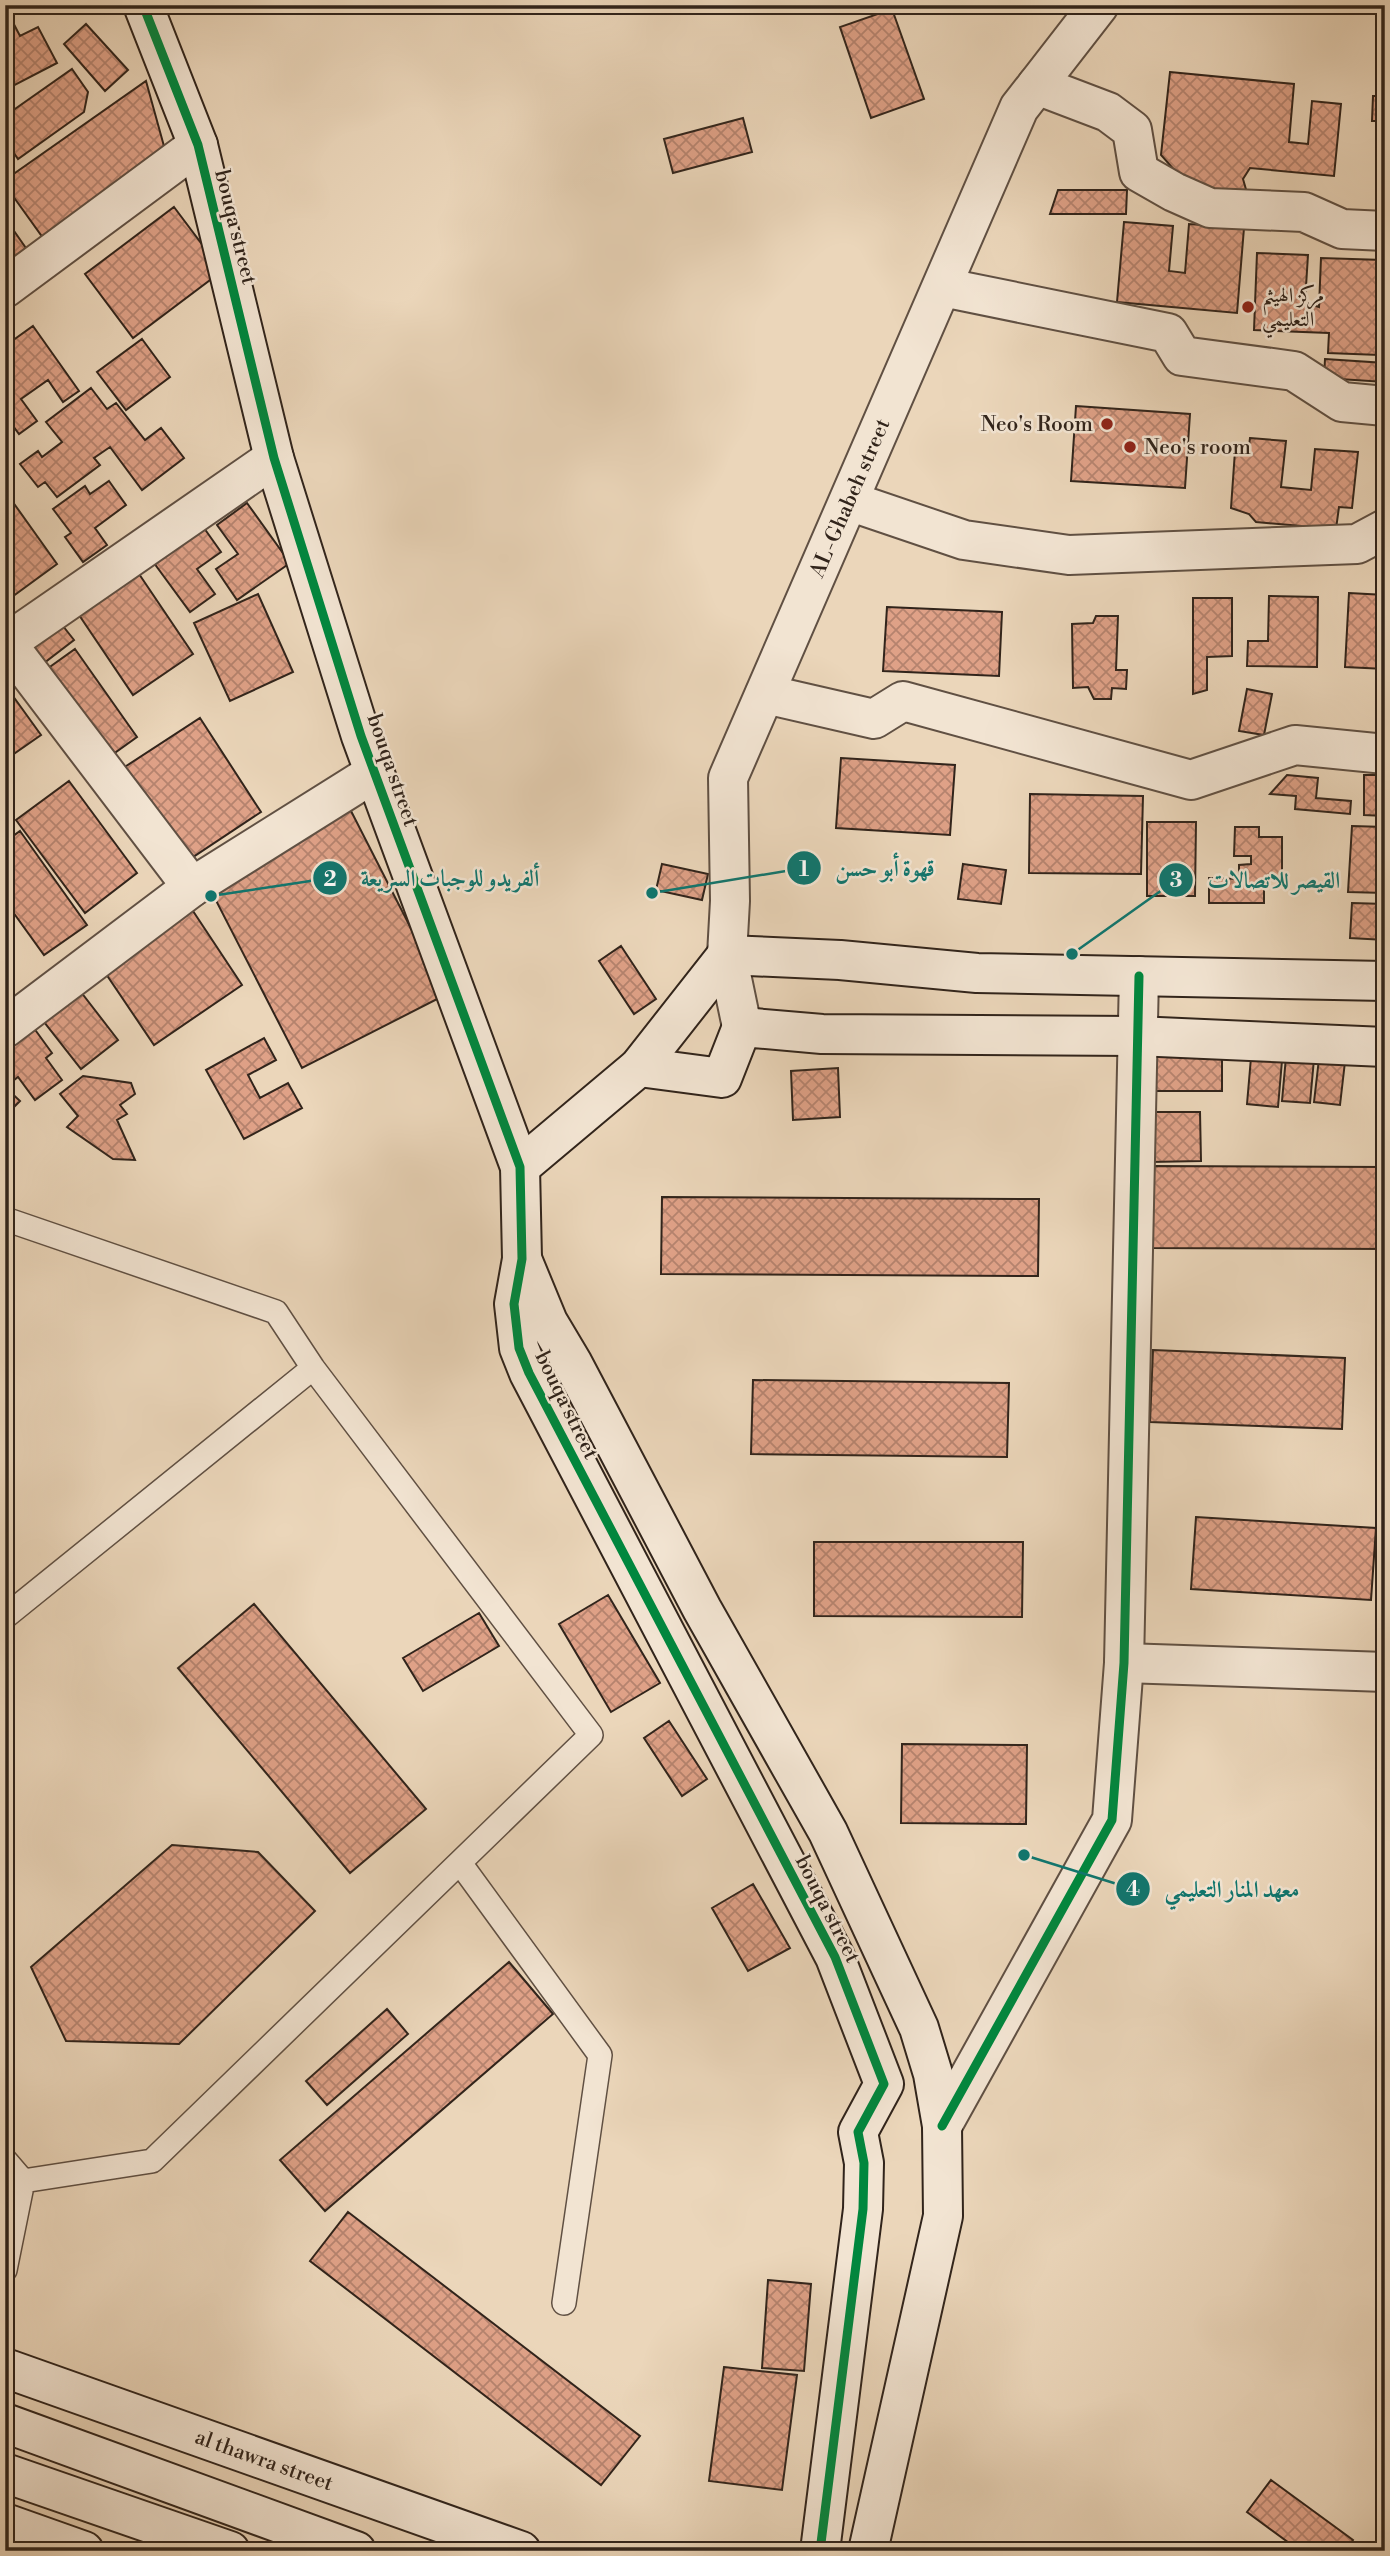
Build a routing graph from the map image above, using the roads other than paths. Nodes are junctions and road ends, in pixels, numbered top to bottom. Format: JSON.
{"nodes":[{"id":1,"x":143,"y":5,"type":"edge"},
{"id":2,"x":1099,"y":5,"type":"edge"},
{"id":3,"x":1037,"y":85,"type":"junction"},
{"id":4,"x":198,"y":145,"type":"junction"},
{"id":5,"x":1385,"y":231,"type":"edge"},
{"id":6,"x":942,"y":286,"type":"junction"},
{"id":7,"x":5,"y":288,"type":"edge"},
{"id":8,"x":1385,"y":406,"type":"edge"},
{"id":9,"x":274,"y":457,"type":"junction"},
{"id":10,"x":849,"y":501,"type":"junction"},
{"id":11,"x":1385,"y":528,"type":"edge"},
{"id":12,"x":6,"y":643,"type":"edge"},
{"id":13,"x":765,"y":694,"type":"junction"},
{"id":14,"x":1385,"y":754,"type":"edge"},
{"id":15,"x":374,"y":774,"type":"junction"},
{"id":16,"x":192,"y":887,"type":"junction"},
{"id":17,"x":727,"y":955,"type":"junction"},
{"id":18,"x":1139,"y":976,"type":"junction"},
{"id":19,"x":1385,"y":981,"type":"edge"},
{"id":20,"x":742,"y":1027,"type":"junction"},
{"id":21,"x":5,"y":1028,"type":"edge"},
{"id":22,"x":1136,"y":1036,"type":"junction"},
{"id":23,"x":1385,"y":1046,"type":"edge"},
{"id":24,"x":639,"y":1067,"type":"junction"},
{"id":25,"x":520,"y":1167,"type":"junction"},
{"id":26,"x":5,"y":1219,"type":"edge"},
{"id":27,"x":522,"y":1259,"type":"junction"},
{"id":28,"x":313,"y":1368,"type":"junction"},
{"id":29,"x":5,"y":1617,"type":"edge"},
{"id":30,"x":1124,"y":1663,"type":"junction"},
{"id":31,"x":1385,"y":1672,"type":"edge"},
{"id":32,"x":460,"y":1863,"type":"junction"},
{"id":33,"x":942,"y":2126,"type":"junction"},
{"id":34,"x":5,"y":2160,"type":"edge"},
{"id":35,"x":23,"y":2181,"type":"junction"},
{"id":36,"x":5,"y":2270,"type":"edge"},
{"id":37,"x":564,"y":2303,"type":"dead end"},
{"id":38,"x":5,"y":2368,"type":"edge"},
{"id":39,"x":5,"y":2423,"type":"edge"},
{"id":40,"x":5,"y":2473,"type":"edge"},
{"id":41,"x":5,"y":2523,"type":"edge"},
{"id":42,"x":84,"y":2551,"type":"edge"},
{"id":43,"x":230,"y":2551,"type":"edge"},
{"id":44,"x":356,"y":2551,"type":"edge"},
{"id":45,"x":522,"y":2551,"type":"edge"},
{"id":46,"x":820,"y":2551,"type":"edge"},
{"id":47,"x":868,"y":2551,"type":"edge"}],
"edges":[{"from":1,"to":4,"type":"street","name":"bouqa street"},
{"from":2,"to":3,"type":"street","name":"AL-Ghabeh street"},
{"from":3,"to":5,"type":"street"},
{"from":3,"to":6,"type":"street","name":"AL-Ghabeh street"},
{"from":4,"to":7,"type":"street"},
{"from":4,"to":9,"type":"street","name":"bouqa street"},
{"from":6,"to":8,"type":"street"},
{"from":6,"to":10,"type":"street","name":"AL-Ghabeh street"},
{"from":9,"to":12,"type":"street"},
{"from":9,"to":15,"type":"street","name":"bouqa street"},
{"from":10,"to":11,"type":"street"},
{"from":10,"to":13,"type":"street","name":"AL-Ghabeh street"},
{"from":12,"to":16,"type":"street"},
{"from":13,"to":14,"type":"street"},
{"from":13,"to":17,"type":"street","name":"AL-Ghabeh street"},
{"from":15,"to":16,"type":"street"},
{"from":15,"to":25,"type":"street","name":"bouqa street"},
{"from":16,"to":21,"type":"street"},
{"from":17,"to":18,"type":"street"},
{"from":17,"to":20,"type":"street","name":"AL-Ghabeh street"},
{"from":17,"to":24,"type":"street"},
{"from":18,"to":19,"type":"street"},
{"from":18,"to":22,"type":"street"},
{"from":20,"to":22,"type":"street"},
{"from":20,"to":24,"type":"street"},
{"from":22,"to":23,"type":"street"},
{"from":22,"to":30,"type":"street"},
{"from":24,"to":25,"type":"street"},
{"from":25,"to":27,"type":"street","name":"bouqa street"},
{"from":26,"to":28,"type":"lane"},
{"from":27,"to":33,"type":"street","name":"bouqa street"},
{"from":27,"to":46,"type":"street","name":"bouqa street"},
{"from":28,"to":29,"type":"lane"},
{"from":28,"to":32,"type":"lane"},
{"from":30,"to":31,"type":"street"},
{"from":30,"to":33,"type":"street"},
{"from":32,"to":35,"type":"lane"},
{"from":32,"to":37,"type":"lane"},
{"from":33,"to":47,"type":"street","name":"bouqa street"},
{"from":34,"to":35,"type":"lane"},
{"from":35,"to":36,"type":"lane"},
{"from":38,"to":45,"type":"street","name":"al thawra street"},
{"from":39,"to":44,"type":"street"},
{"from":40,"to":43,"type":"street"},
{"from":41,"to":42,"type":"street"}]}
